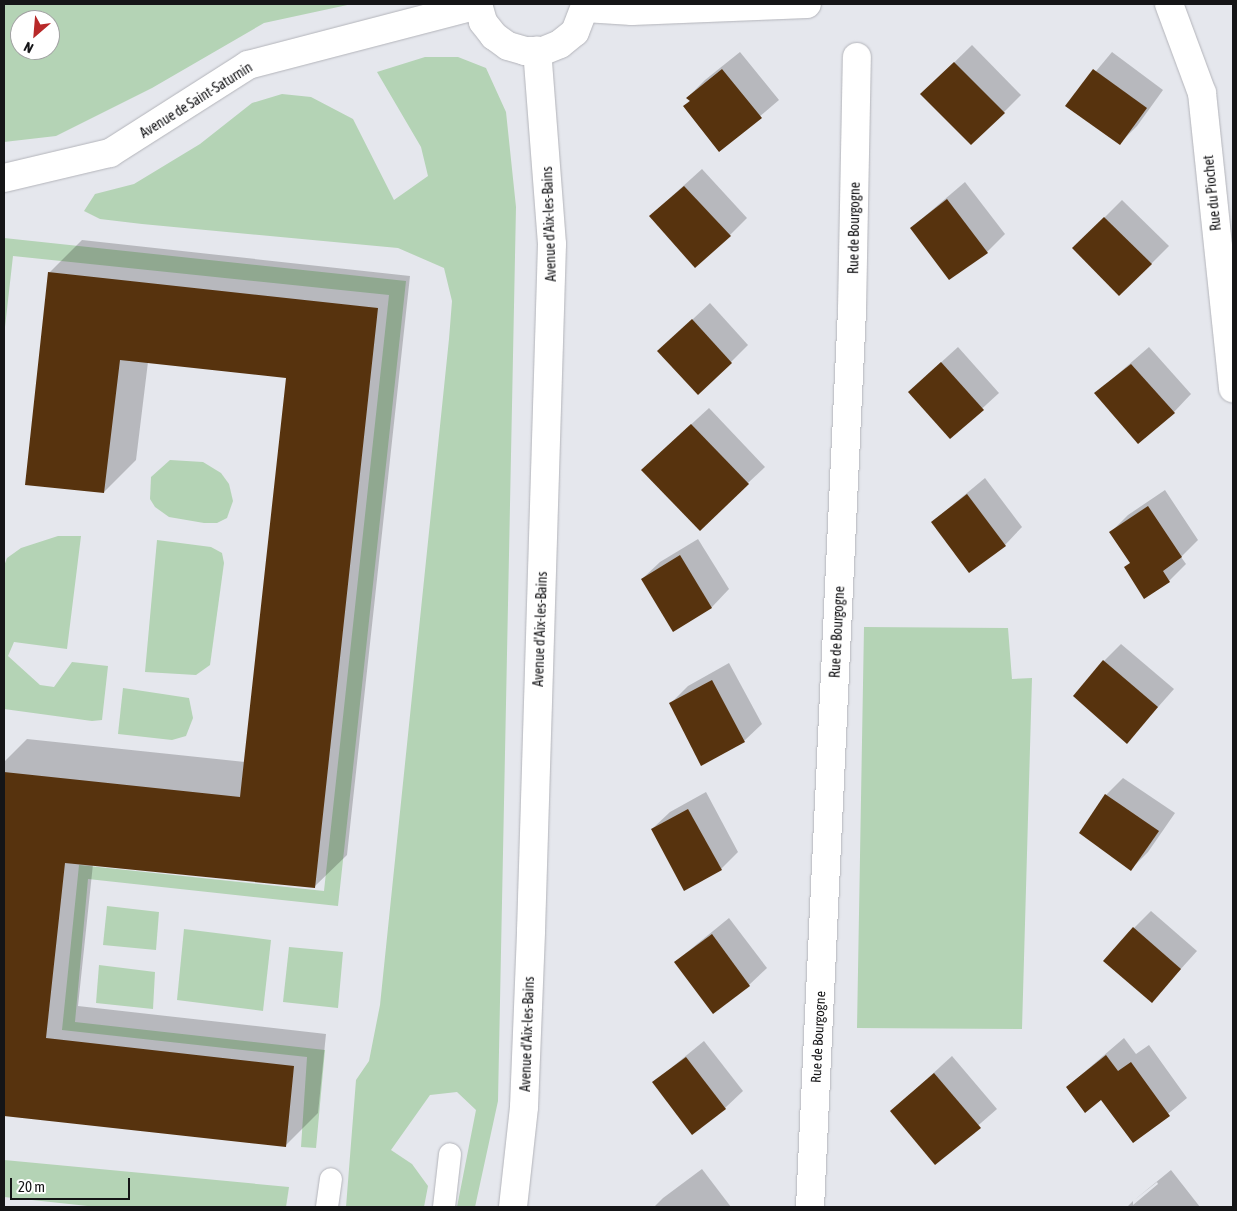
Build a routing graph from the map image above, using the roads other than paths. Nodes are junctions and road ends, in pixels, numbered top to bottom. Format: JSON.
{"nodes":[{"id":1,"x":478,"y":4,"type":"edge"},
{"id":2,"x":807,"y":4,"type":"edge"},
{"id":3,"x":1169,"y":4,"type":"edge"},
{"id":4,"x":586,"y":6,"type":"edge"},
{"id":5,"x":537,"y":51,"type":"junction"},
{"id":6,"x":857,"y":57,"type":"dead end"},
{"id":7,"x":4,"y":178,"type":"edge"},
{"id":8,"x":1233,"y":388,"type":"edge"},
{"id":9,"x":450,"y":1154,"type":"dead end"},
{"id":10,"x":331,"y":1179,"type":"dead end"},
{"id":11,"x":327,"y":1207,"type":"edge"},
{"id":12,"x":444,"y":1207,"type":"edge"},
{"id":13,"x":514,"y":1207,"type":"edge"},
{"id":14,"x":810,"y":1207,"type":"edge"}],
"edges":[{"from":1,"to":5,"type":"main road"},
{"from":1,"to":7,"type":"main road","name":"Avenue de Saint-Saturnin"},
{"from":2,"to":4,"type":"main road"},
{"from":3,"to":8,"type":"main road","name":"Rue du Piochet"},
{"from":4,"to":5,"type":"main road"},
{"from":5,"to":13,"type":"main road","name":"Avenue d'Aix-les-Bains"},
{"from":6,"to":14,"type":"main road","name":"Rue de Bourgogne"},
{"from":9,"to":12,"type":"lane"},
{"from":10,"to":11,"type":"lane"}]}
